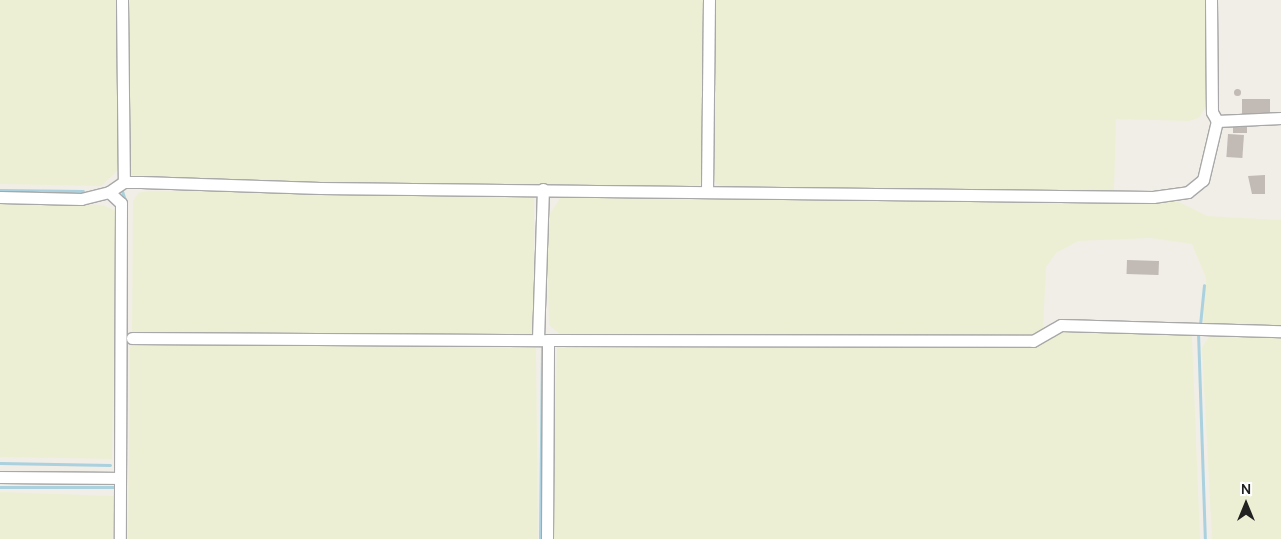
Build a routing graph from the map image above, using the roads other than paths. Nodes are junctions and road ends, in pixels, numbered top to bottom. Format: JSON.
{"nodes":[{"id":1,"x":122,"y":0,"type":"edge"},
{"id":2,"x":709,"y":0,"type":"edge"},
{"id":3,"x":1211,"y":0,"type":"edge"},
{"id":4,"x":1281,"y":118,"type":"edge"},
{"id":5,"x":1217,"y":121,"type":"junction"},
{"id":6,"x":124,"y":182,"type":"junction"},
{"id":7,"x":543,"y":189,"type":"junction"},
{"id":8,"x":707,"y":190,"type":"junction"},
{"id":9,"x":109,"y":192,"type":"junction"},
{"id":10,"x":0,"y":197,"type":"edge"},
{"id":11,"x":1281,"y":331,"type":"edge"},
{"id":12,"x":132,"y":338,"type":"dead end"},
{"id":13,"x":542,"y":339,"type":"junction"},
{"id":14,"x":0,"y":477,"type":"edge"},
{"id":15,"x":120,"y":478,"type":"junction"},
{"id":16,"x":120,"y":539,"type":"edge"},
{"id":17,"x":547,"y":539,"type":"edge"}],
"edges":[{"from":1,"to":6,"type":"lane"},
{"from":2,"to":8,"type":"lane"},
{"from":3,"to":5,"type":"lane"},
{"from":4,"to":5,"type":"lane"},
{"from":5,"to":8,"type":"lane"},
{"from":6,"to":7,"type":"lane"},
{"from":6,"to":9,"type":"lane"},
{"from":7,"to":8,"type":"lane"},
{"from":7,"to":13,"type":"lane"},
{"from":9,"to":10,"type":"lane"},
{"from":9,"to":15,"type":"lane"},
{"from":11,"to":13,"type":"lane"},
{"from":12,"to":13,"type":"lane"},
{"from":13,"to":17,"type":"lane"},
{"from":14,"to":15,"type":"lane"},
{"from":15,"to":16,"type":"lane"}]}
